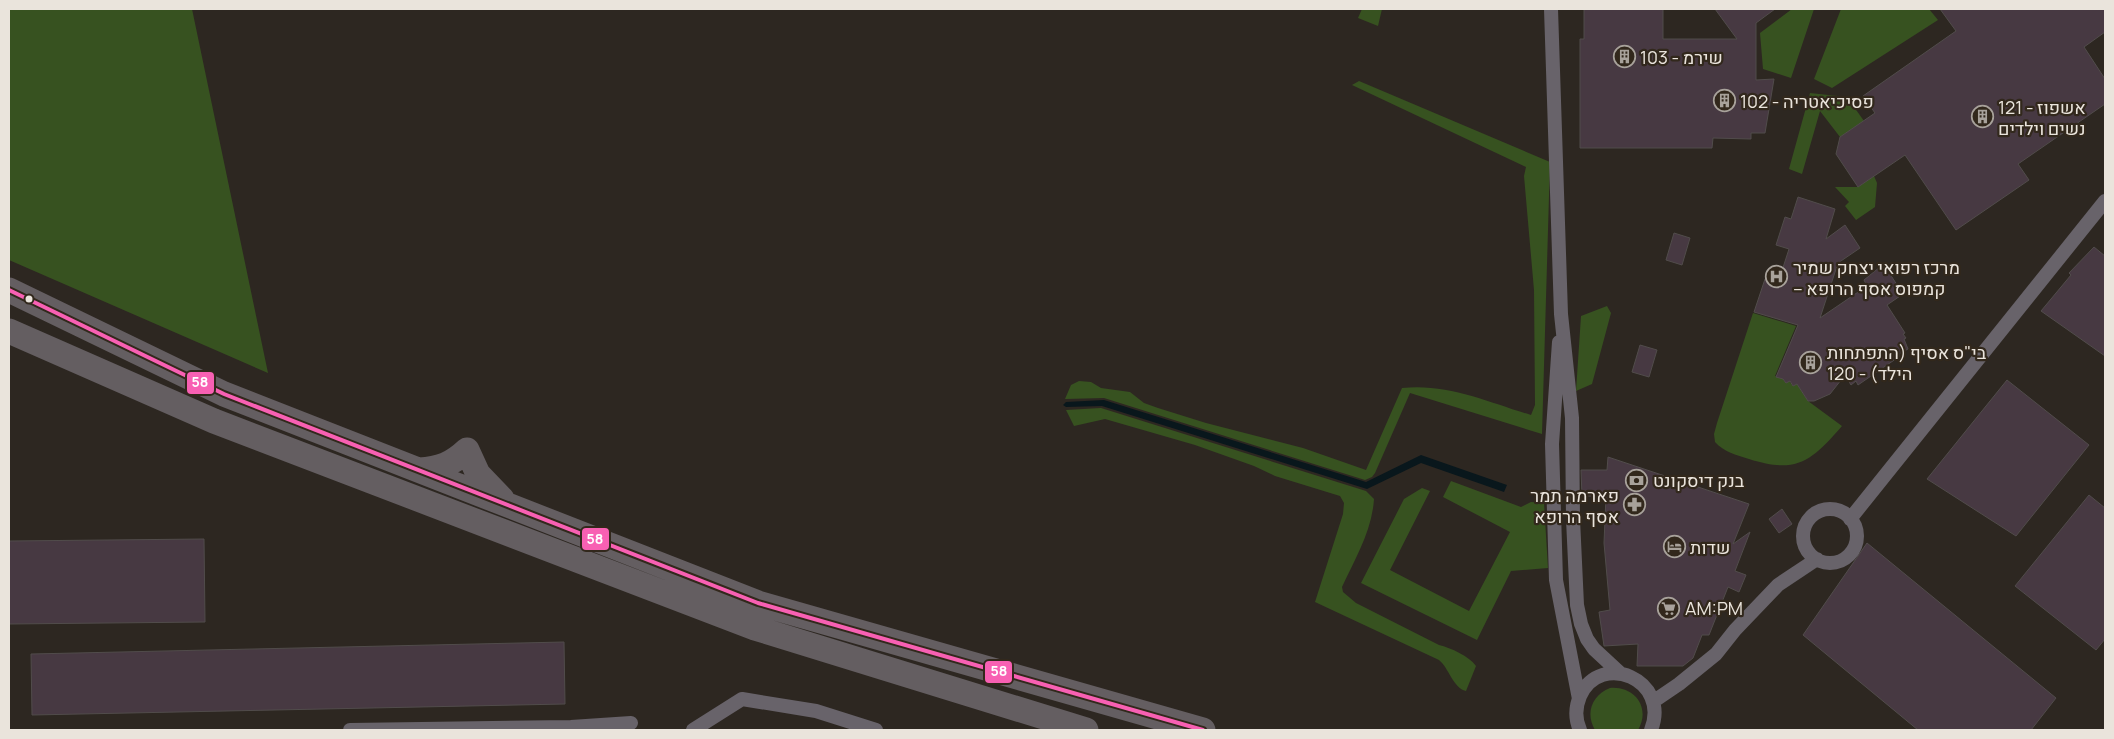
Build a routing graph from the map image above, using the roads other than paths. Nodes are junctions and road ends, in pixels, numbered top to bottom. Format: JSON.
{"nodes":[{"id":1,"x":1551,"y":9,"type":"edge"},
{"id":2,"x":2105,"y":202,"type":"edge"},
{"id":3,"x":9,"y":290,"type":"edge"},
{"id":4,"x":1561,"y":314,"type":"junction"},
{"id":5,"x":9,"y":331,"type":"edge"},
{"id":6,"x":418,"y":470,"type":"junction"},
{"id":7,"x":519,"y":509,"type":"junction"},
{"id":8,"x":1850,"y":518,"type":"junction"},
{"id":9,"x":1817,"y":559,"type":"junction"},
{"id":10,"x":1621,"y":674,"type":"junction"},
{"id":11,"x":1579,"y":700,"type":"junction"},
{"id":12,"x":1654,"y":701,"type":"junction"},
{"id":13,"x":631,"y":723,"type":"dead end"},
{"id":14,"x":350,"y":730,"type":"edge"},
{"id":15,"x":693,"y":730,"type":"edge"},
{"id":16,"x":876,"y":730,"type":"edge"},
{"id":17,"x":1086,"y":730,"type":"edge"},
{"id":18,"x":1203,"y":730,"type":"edge"},
{"id":19,"x":1580,"y":730,"type":"edge"},
{"id":20,"x":1652,"y":730,"type":"edge"}],
"edges":[{"from":1,"to":4,"type":"street"},
{"from":2,"to":8,"type":"street"},
{"from":3,"to":6,"type":"highway"},
{"from":4,"to":10,"type":"street"},
{"from":4,"to":11,"type":"street"},
{"from":5,"to":17,"type":"highway"},
{"from":6,"to":7,"type":"highway"},
{"from":6,"to":7,"type":"highway"},
{"from":7,"to":18,"type":"highway"},
{"from":8,"to":9,"type":"street"},
{"from":8,"to":9,"type":"street"},
{"from":9,"to":12,"type":"street"},
{"from":10,"to":11,"type":"street"},
{"from":10,"to":12,"type":"street"},
{"from":11,"to":19,"type":"street"},
{"from":12,"to":20,"type":"street"},
{"from":13,"to":14,"type":"street"},
{"from":15,"to":16,"type":"street"}]}
